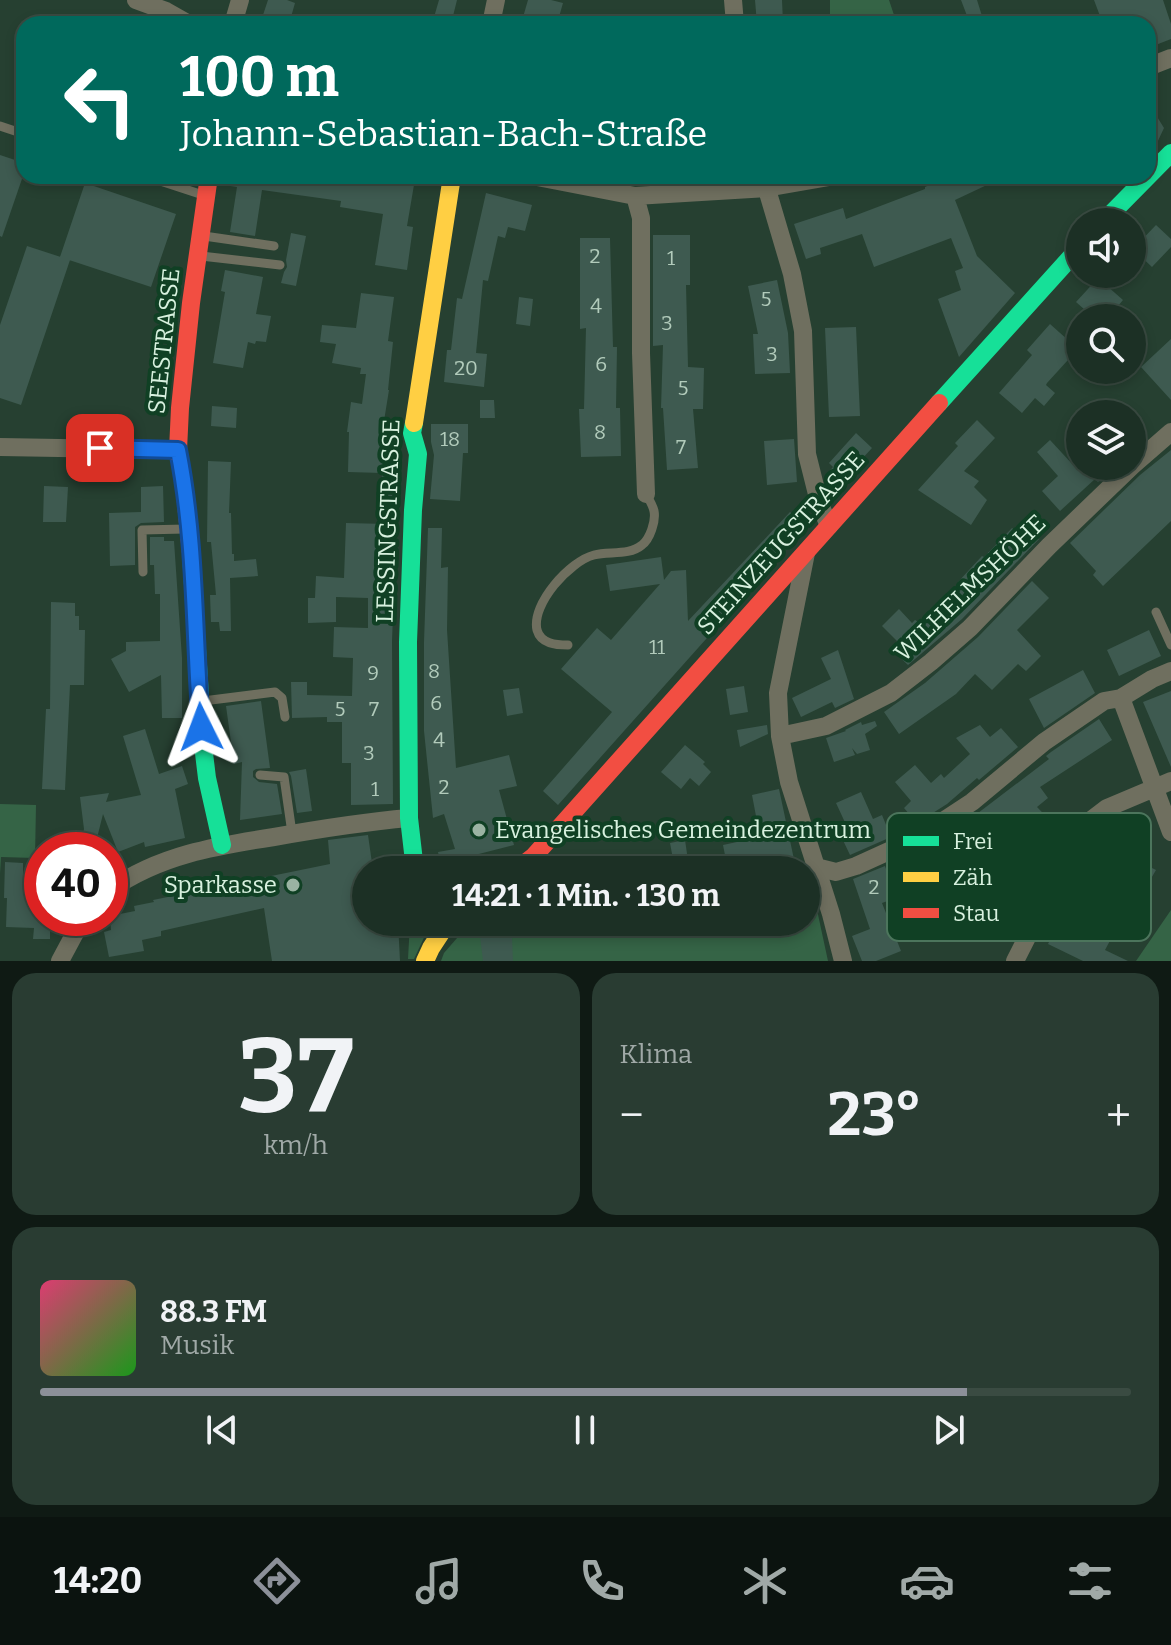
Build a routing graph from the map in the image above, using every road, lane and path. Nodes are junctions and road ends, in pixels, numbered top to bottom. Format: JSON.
{"nodes":[{"id":1,"x":136,"y":0,"type":"edge"},
{"id":2,"x":168,"y":6,"type":"edge"},
{"id":3,"x":1171,"y":153,"type":"edge"},
{"id":4,"x":1156,"y":168,"type":"edge"},
{"id":5,"x":169,"y":184,"type":"edge"},
{"id":6,"x":208,"y":184,"type":"edge"},
{"id":7,"x":451,"y":184,"type":"edge"},
{"id":8,"x":573,"y":184,"type":"edge"},
{"id":9,"x":746,"y":184,"type":"edge"},
{"id":10,"x":765,"y":184,"type":"edge"},
{"id":11,"x":1140,"y":184,"type":"edge"},
{"id":12,"x":206,"y":196,"type":"junction"},
{"id":13,"x":635,"y":196,"type":"junction"},
{"id":14,"x":1117,"y":208,"type":"edge"},
{"id":15,"x":201,"y":236,"type":"junction"},
{"id":16,"x":274,"y":246,"type":"dead end"},
{"id":17,"x":198,"y":256,"type":"junction"},
{"id":18,"x":1066,"y":263,"type":"edge"},
{"id":19,"x":280,"y":265,"type":"dead end"},
{"id":20,"x":1171,"y":432,"type":"edge"},
{"id":21,"x":0,"y":447,"type":"edge"},
{"id":22,"x":178,"y":450,"type":"junction"},
{"id":23,"x":1146,"y":454,"type":"edge"},
{"id":24,"x":1117,"y":480,"type":"edge"},
{"id":25,"x":646,"y":494,"type":"joint"},
{"id":26,"x":829,"y":526,"type":"junction"},
{"id":27,"x":189,"y":529,"type":"junction"},
{"id":28,"x":806,"y":553,"type":"junction"},
{"id":29,"x":143,"y":572,"type":"dead end"},
{"id":30,"x":1156,"y":612,"type":"dead end"},
{"id":31,"x":568,"y":645,"type":"dead end"},
{"id":32,"x":1171,"y":645,"type":"edge"},
{"id":33,"x":1171,"y":671,"type":"edge"},
{"id":34,"x":1121,"y":698,"type":"junction"},
{"id":35,"x":200,"y":702,"type":"junction"},
{"id":36,"x":285,"y":717,"type":"dead end"},
{"id":37,"x":780,"y":736,"type":"junction"},
{"id":38,"x":260,"y":775,"type":"dead end"},
{"id":39,"x":1162,"y":784,"type":"edge"},
{"id":40,"x":955,"y":813,"type":"edge"},
{"id":41,"x":1100,"y":813,"type":"edge"},
{"id":42,"x":409,"y":818,"type":"junction"},
{"id":43,"x":1171,"y":832,"type":"edge"},
{"id":44,"x":292,"y":833,"type":"junction"},
{"id":45,"x":222,"y":845,"type":"junction"},
{"id":46,"x":887,"y":851,"type":"edge"},
{"id":47,"x":413,"y":856,"type":"edge"},
{"id":48,"x":534,"y":856,"type":"edge"},
{"id":49,"x":813,"y":856,"type":"edge"},
{"id":50,"x":820,"y":868,"type":"edge"},
{"id":51,"x":128,"y":879,"type":"edge"},
{"id":52,"x":820,"y":880,"type":"edge"},
{"id":53,"x":73,"y":936,"type":"edge"},
{"id":54,"x":439,"y":936,"type":"edge"},
{"id":55,"x":1025,"y":941,"type":"edge"},
{"id":56,"x":60,"y":961,"type":"edge"},
{"id":57,"x":425,"y":961,"type":"edge"},
{"id":58,"x":843,"y":961,"type":"edge"},
{"id":59,"x":1015,"y":961,"type":"edge"}],
"edges":[{"from":1,"to":2,"type":"street"},
{"from":3,"to":4,"type":"street"},
{"from":5,"to":12,"type":"lane"},
{"from":6,"to":12,"type":"street","name":"SEESTRASSE"},
{"from":7,"to":42,"type":"street","name":"LESSINGSTRASSE"},
{"from":8,"to":13,"type":"street"},
{"from":9,"to":13,"type":"street"},
{"from":10,"to":26,"type":"street"},
{"from":11,"to":14,"type":"street"},
{"from":12,"to":15,"type":"street","name":"SEESTRASSE"},
{"from":13,"to":25,"type":"street"},
{"from":15,"to":16,"type":"lane"},
{"from":15,"to":17,"type":"street","name":"SEESTRASSE"},
{"from":17,"to":19,"type":"lane"},
{"from":17,"to":22,"type":"street","name":"SEESTRASSE"},
{"from":18,"to":26,"type":"street","name":"STEINZEUGSTRASSE"},
{"from":20,"to":23,"type":"street","name":"WILHELMSHÖHE"},
{"from":21,"to":22,"type":"street"},
{"from":22,"to":27,"type":"street","name":"SEESTRASSE"},
{"from":24,"to":37,"type":"street","name":"WILHELMSHÖHE"},
{"from":25,"to":31,"type":"lane"},
{"from":26,"to":28,"type":"street","name":"STEINZEUGSTRASSE"},
{"from":27,"to":29,"type":"lane"},
{"from":27,"to":35,"type":"street","name":"SEESTRASSE"},
{"from":28,"to":37,"type":"street"},
{"from":28,"to":48,"type":"street","name":"STEINZEUGSTRASSE"},
{"from":30,"to":32,"type":"lane"},
{"from":33,"to":34,"type":"street"},
{"from":34,"to":39,"type":"street"},
{"from":34,"to":40,"type":"street"},
{"from":35,"to":36,"type":"lane"},
{"from":35,"to":45,"type":"street","name":"SEESTRASSE"},
{"from":37,"to":49,"type":"street"},
{"from":38,"to":44,"type":"lane"},
{"from":39,"to":41,"type":"street"},
{"from":39,"to":43,"type":"street"},
{"from":42,"to":44,"type":"street"},
{"from":42,"to":47,"type":"street","name":"LESSINGSTRASSE"},
{"from":44,"to":45,"type":"street"},
{"from":45,"to":51,"type":"street"},
{"from":46,"to":50,"type":"street"},
{"from":52,"to":58,"type":"street"},
{"from":53,"to":56,"type":"street"},
{"from":54,"to":57,"type":"street"},
{"from":55,"to":59,"type":"street"}]}
